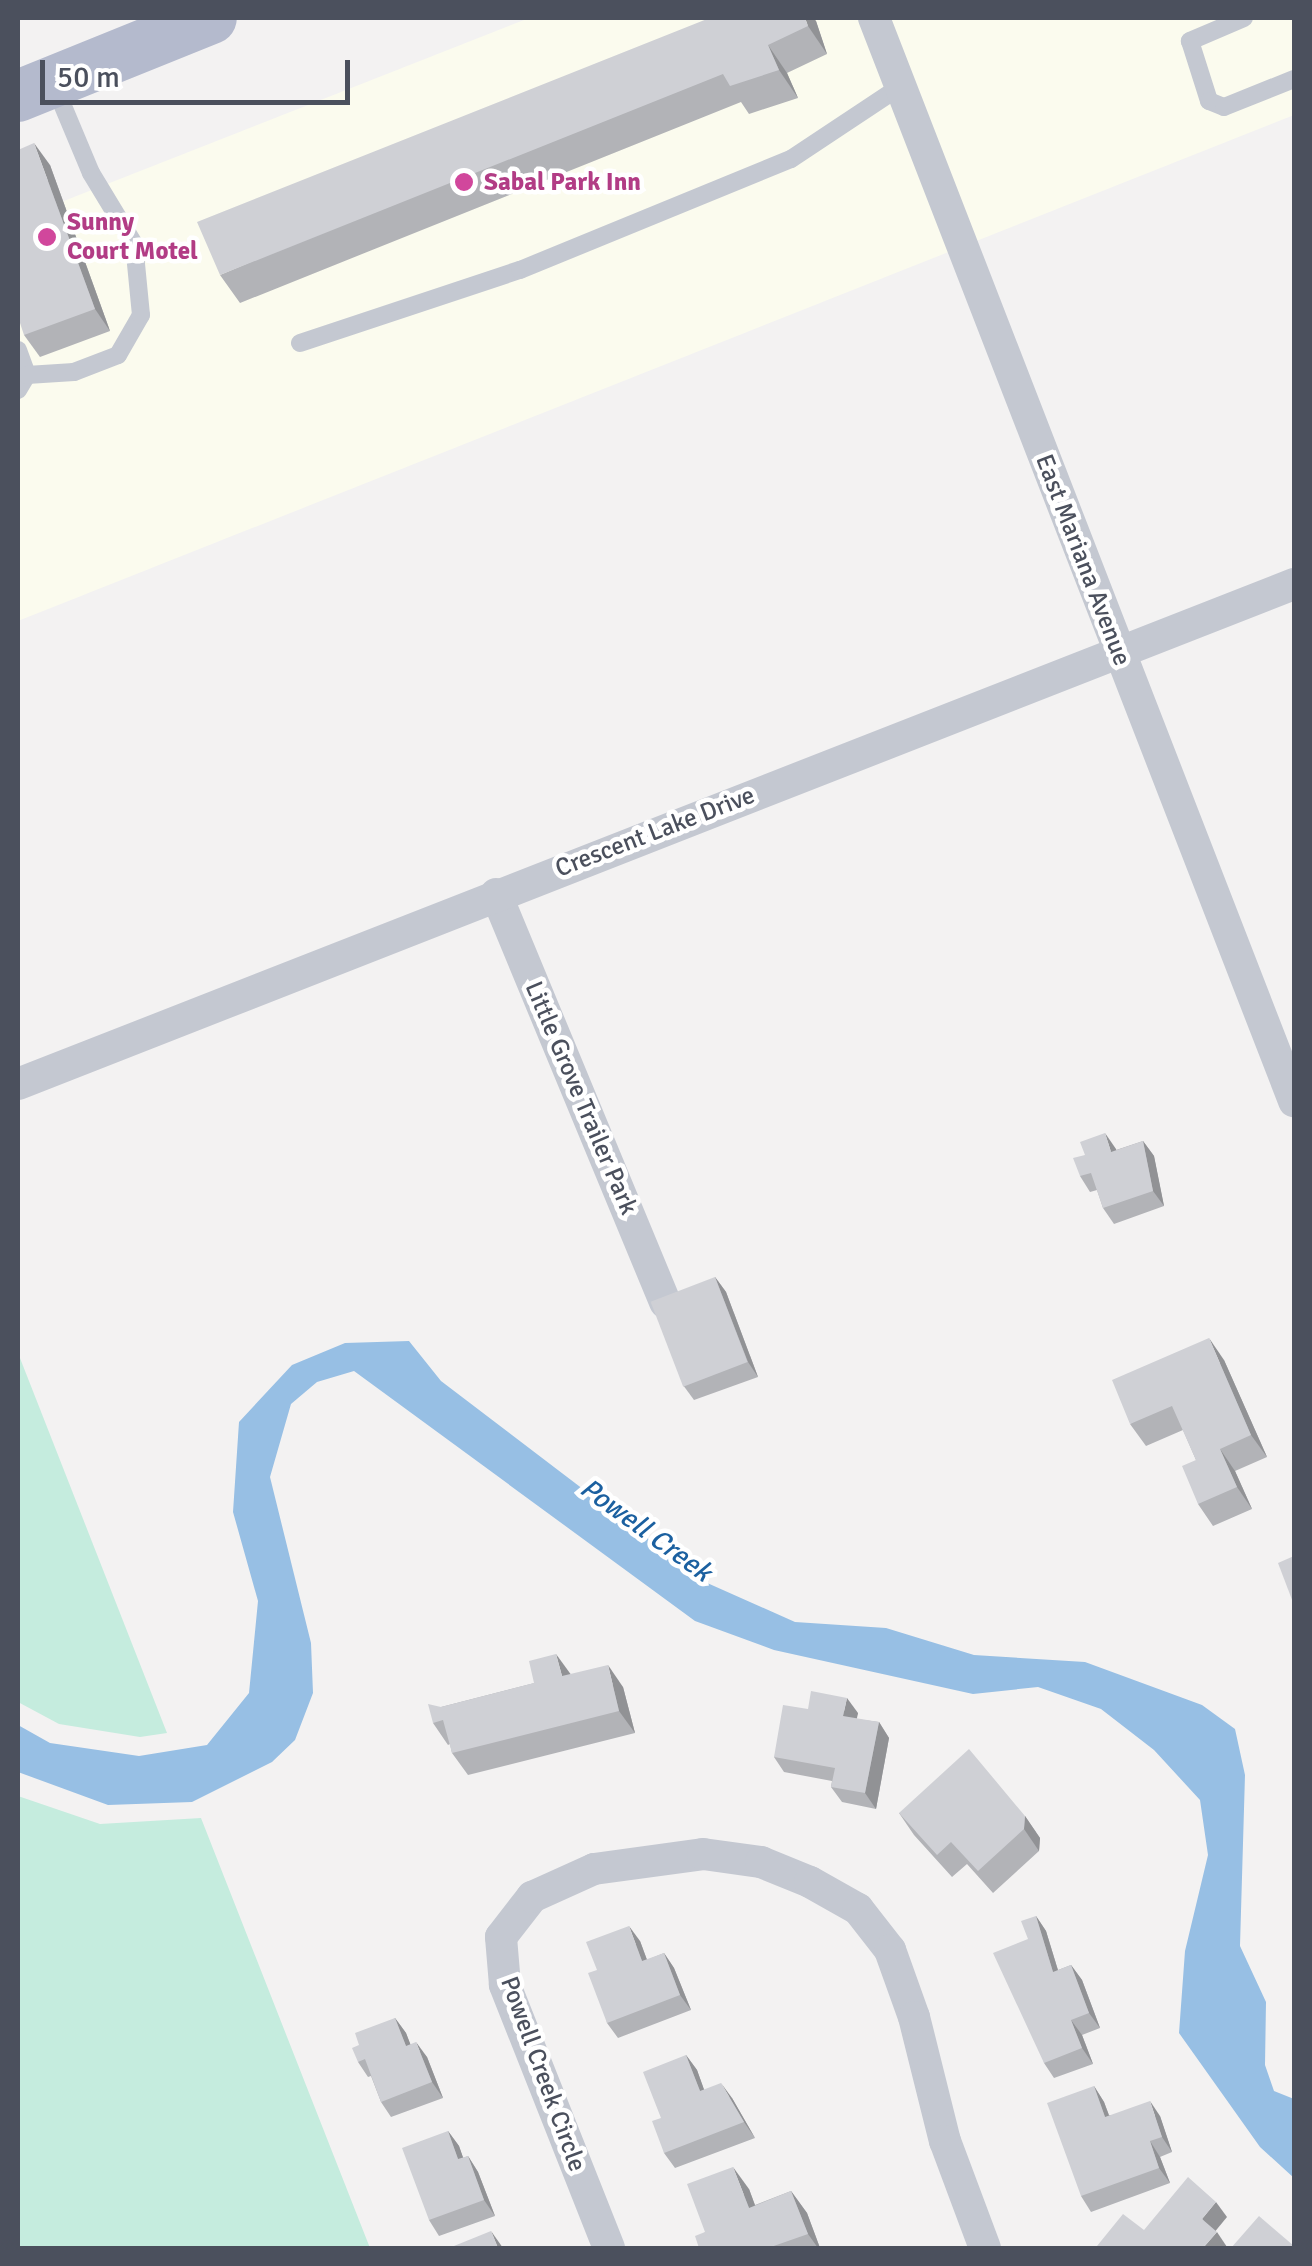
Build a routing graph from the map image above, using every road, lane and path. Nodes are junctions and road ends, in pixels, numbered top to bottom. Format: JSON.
{"nodes":[{"id":1,"x":212,"y":18,"type":"edge"},
{"id":2,"x":874,"y":18,"type":"edge"},
{"id":3,"x":1244,"y":18,"type":"edge"},
{"id":4,"x":1294,"y":79,"type":"edge"},
{"id":5,"x":901,"y":86,"type":"junction"},
{"id":6,"x":35,"y":89,"type":"edge"},
{"id":7,"x":300,"y":342,"type":"dead end"},
{"id":8,"x":18,"y":350,"type":"edge"},
{"id":9,"x":22,"y":382,"type":"edge"},
{"id":10,"x":1294,"y":584,"type":"edge"},
{"id":11,"x":1118,"y":651,"type":"junction"},
{"id":12,"x":496,"y":894,"type":"junction"},
{"id":13,"x":18,"y":1084,"type":"edge"},
{"id":14,"x":1294,"y":1101,"type":"edge"},
{"id":15,"x":665,"y":1302,"type":"edge"},
{"id":16,"x":609,"y":2248,"type":"edge"},
{"id":17,"x":985,"y":2248,"type":"edge"}],
"edges":[{"from":1,"to":6,"type":"main road"},
{"from":2,"to":5,"type":"street","name":"East Mariana Avenue"},
{"from":3,"to":4,"type":"lane"},
{"from":5,"to":7,"type":"lane"},
{"from":5,"to":11,"type":"street","name":"East Mariana Avenue"},
{"from":6,"to":9,"type":"lane"},
{"from":8,"to":9,"type":"lane"},
{"from":10,"to":11,"type":"street","name":"Crescent Lake Drive"},
{"from":11,"to":12,"type":"street","name":"Crescent Lake Drive"},
{"from":11,"to":14,"type":"street","name":"East Mariana Avenue"},
{"from":12,"to":13,"type":"street","name":"Crescent Lake Drive"},
{"from":12,"to":15,"type":"street","name":"Little Grove Trailer Park"},
{"from":16,"to":17,"type":"street","name":"Powell Creek Circle"}]}
